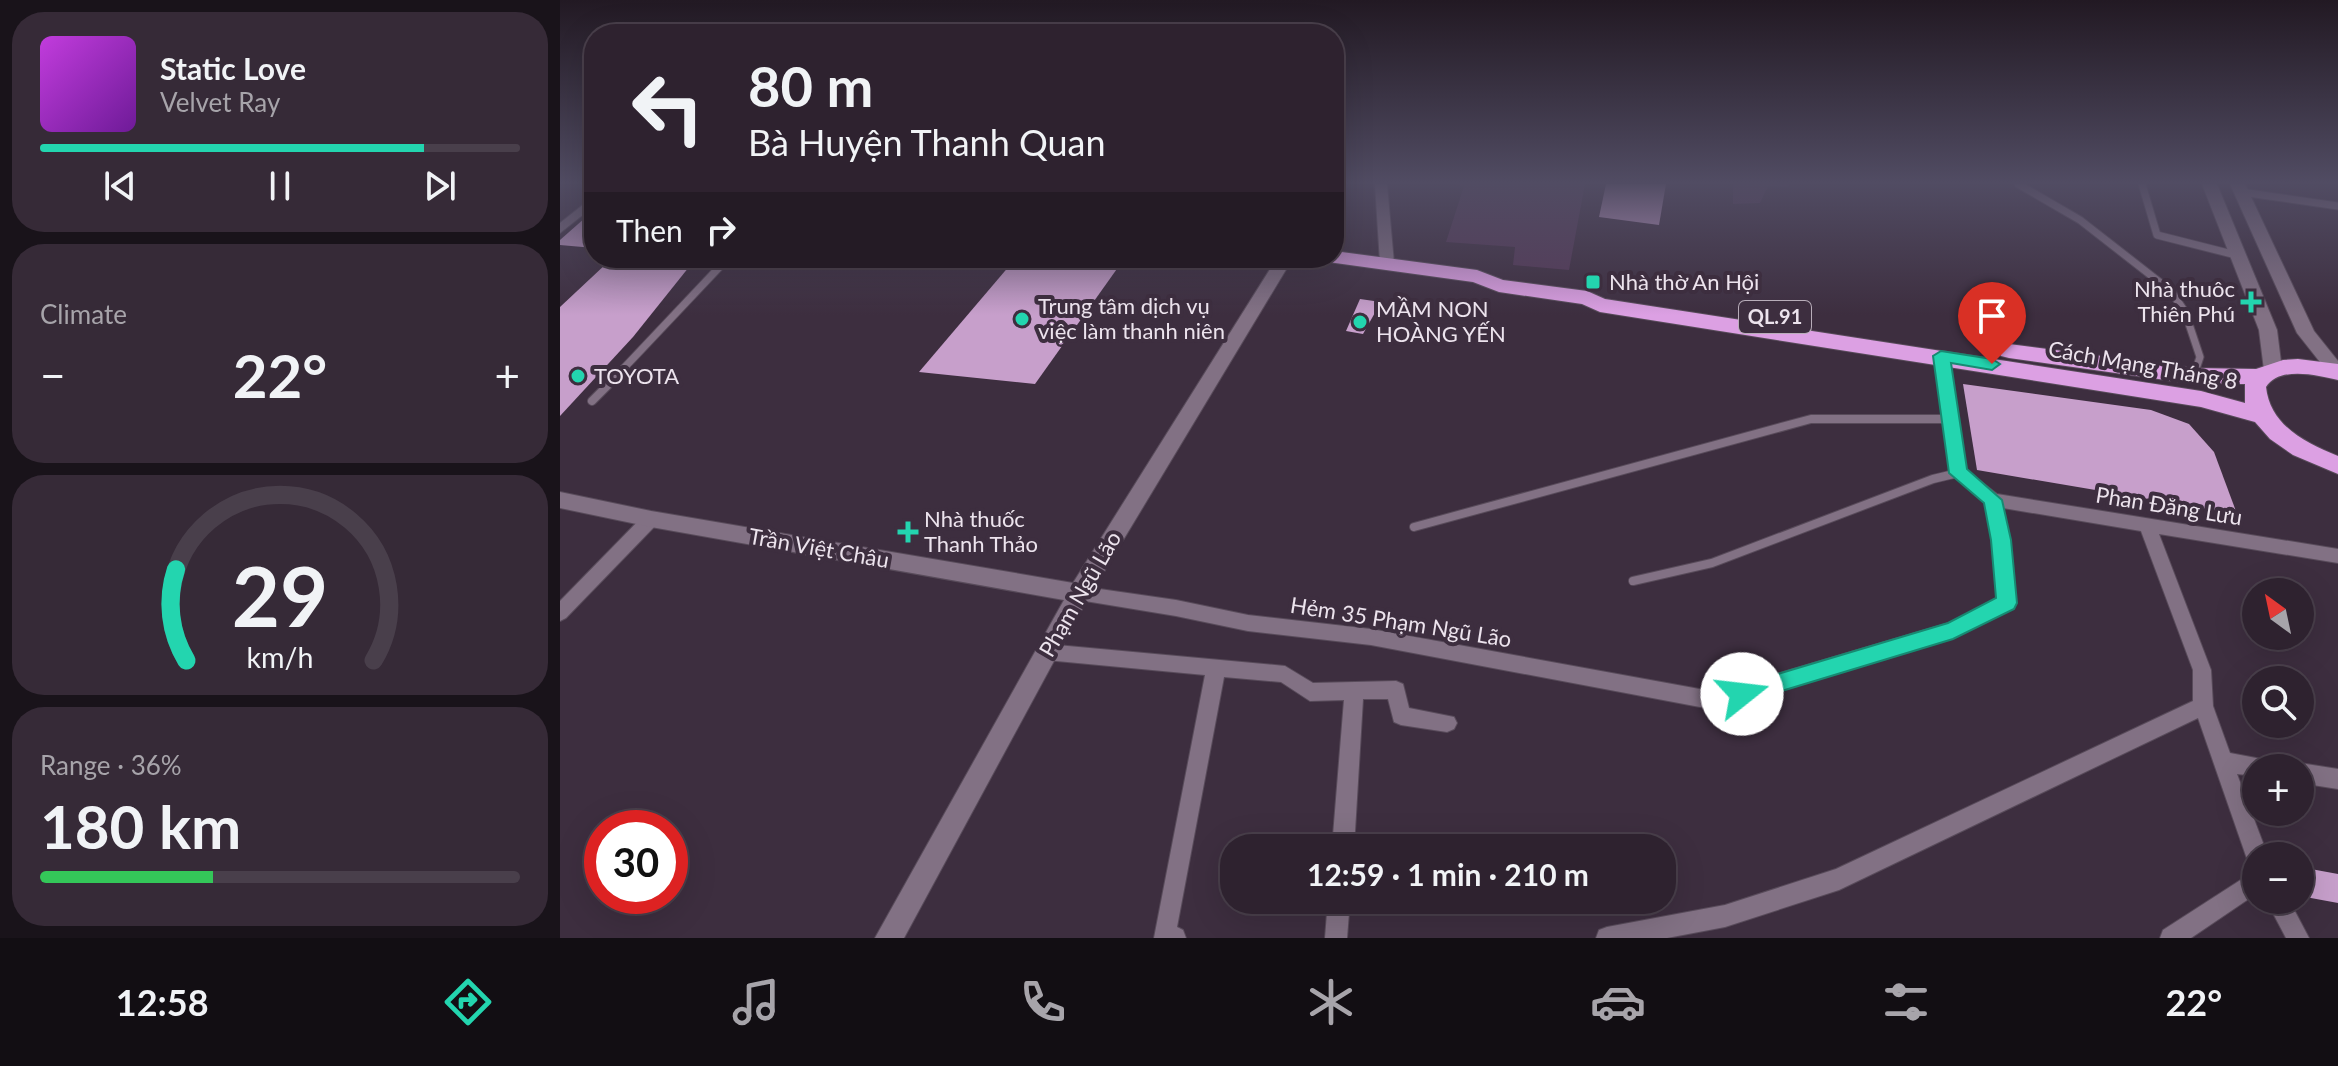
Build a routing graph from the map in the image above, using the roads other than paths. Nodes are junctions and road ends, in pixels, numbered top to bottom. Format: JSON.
{"nodes":[{"id":1,"x":1384,"y":228,"type":"edge"},
{"id":2,"x":2090,"y":228,"type":"edge"},
{"id":3,"x":2155,"y":228,"type":"edge"},
{"id":4,"x":2226,"y":228,"type":"edge"},
{"id":5,"x":2257,"y":228,"type":"edge"},
{"id":6,"x":2236,"y":255,"type":"junction"},
{"id":7,"x":1344,"y":258,"type":"edge"},
{"id":8,"x":1387,"y":263,"type":"junction"},
{"id":9,"x":718,"y":268,"type":"edge"},
{"id":10,"x":1279,"y":268,"type":"edge"},
{"id":11,"x":1330,"y":268,"type":"edge"},
{"id":12,"x":1499,"y":286,"type":"junction"},
{"id":13,"x":1587,"y":298,"type":"junction"},
{"id":14,"x":1941,"y":356,"type":"junction"},
{"id":15,"x":2338,"y":372,"type":"edge"},
{"id":16,"x":2267,"y":373,"type":"junction"},
{"id":17,"x":2194,"y":376,"type":"junction"},
{"id":18,"x":592,"y":401,"type":"dead end"},
{"id":19,"x":2263,"y":416,"type":"junction"},
{"id":20,"x":1950,"y":419,"type":"junction"},
{"id":21,"x":2336,"y":468,"type":"edge"},
{"id":22,"x":1958,"y":473,"type":"junction"},
{"id":23,"x":560,"y":500,"type":"edge"},
{"id":24,"x":1993,"y":500,"type":"junction"},
{"id":25,"x":651,"y":519,"type":"junction"},
{"id":26,"x":2147,"y":525,"type":"junction"},
{"id":27,"x":1414,"y":527,"type":"dead end"},
{"id":28,"x":2338,"y":556,"type":"edge"},
{"id":29,"x":1633,"y":581,"type":"dead end"},
{"id":30,"x":1079,"y":593,"type":"junction"},
{"id":31,"x":560,"y":613,"type":"edge"},
{"id":32,"x":1046,"y":652,"type":"junction"},
{"id":33,"x":1216,"y":669,"type":"junction"},
{"id":34,"x":1354,"y":691,"type":"junction"},
{"id":35,"x":2203,"y":706,"type":"junction"},
{"id":36,"x":1447,"y":723,"type":"dead end"},
{"id":37,"x":2223,"y":762,"type":"junction"},
{"id":38,"x":2242,"y":765,"type":"edge"},
{"id":39,"x":2314,"y":775,"type":"edge"},
{"id":40,"x":2338,"y":779,"type":"edge"},
{"id":41,"x":1344,"y":834,"type":"edge"},
{"id":42,"x":2252,"y":842,"type":"edge"},
{"id":43,"x":2242,"y":890,"type":"edge"},
{"id":44,"x":1338,"y":914,"type":"edge"},
{"id":45,"x":2285,"y":914,"type":"edge"},
{"id":46,"x":889,"y":938,"type":"edge"},
{"id":47,"x":1175,"y":938,"type":"edge"},
{"id":48,"x":1336,"y":938,"type":"edge"},
{"id":49,"x":1607,"y":938,"type":"edge"},
{"id":50,"x":2171,"y":938,"type":"edge"},
{"id":51,"x":2298,"y":938,"type":"edge"}],
"edges":[{"from":1,"to":8,"type":"street"},
{"from":2,"to":17,"type":"lane"},
{"from":3,"to":6,"type":"lane"},
{"from":4,"to":6,"type":"street"},
{"from":5,"to":15,"type":"street"},
{"from":6,"to":16,"type":"street"},
{"from":7,"to":8,"type":"highway","name":"Cách Mạng Tháng 8","number":"QL.91"},
{"from":8,"to":12,"type":"highway","name":"Cách Mạng Tháng 8","number":"QL.91"},
{"from":9,"to":18,"type":"lane"},
{"from":10,"to":30,"type":"street","name":"Phạm Ngũ Lão"},
{"from":11,"to":12,"type":"highway","name":"Cách Mạng Tháng 8","number":"QL.91"},
{"from":12,"to":13,"type":"highway","name":"Cách Mạng Tháng 8","number":"QL.91"},
{"from":13,"to":14,"type":"highway","name":"Cách Mạng Tháng 8","number":"QL.91"},
{"from":13,"to":17,"type":"highway","name":"Cách Mạng Tháng 8","number":"QL.91"},
{"from":14,"to":19,"type":"highway","name":"Cách Mạng Tháng 8","number":"QL.91"},
{"from":14,"to":20,"type":"street"},
{"from":15,"to":16,"type":"highway","name":"Cách Mạng Tháng 8"},
{"from":16,"to":17,"type":"highway","name":"Cách Mạng Tháng 8","number":"QL.91"},
{"from":16,"to":19,"type":"highway"},
{"from":19,"to":21,"type":"highway"},
{"from":20,"to":22,"type":"street"},
{"from":20,"to":27,"type":"lane"},
{"from":22,"to":24,"type":"street"},
{"from":22,"to":29,"type":"lane"},
{"from":23,"to":25,"type":"street","name":"Trần Việt Châu"},
{"from":24,"to":26,"type":"street","name":"Phan Đăng Lưu"},
{"from":24,"to":30,"type":"street","name":"Hẻm 35 Phạm Ngũ Lão"},
{"from":25,"to":30,"type":"street","name":"Trần Việt Châu"},
{"from":25,"to":31,"type":"street"},
{"from":26,"to":28,"type":"street","name":"Phan Đăng Lưu"},
{"from":26,"to":35,"type":"street"},
{"from":30,"to":32,"type":"street","name":"Phạm Ngũ Lão"},
{"from":32,"to":33,"type":"street"},
{"from":32,"to":46,"type":"street","name":"Phạm Ngũ Lão"},
{"from":33,"to":34,"type":"street"},
{"from":33,"to":47,"type":"street"},
{"from":34,"to":36,"type":"street"},
{"from":34,"to":41,"type":"street"},
{"from":35,"to":37,"type":"street"},
{"from":35,"to":49,"type":"street"},
{"from":37,"to":38,"type":"street"},
{"from":37,"to":42,"type":"street"},
{"from":39,"to":40,"type":"street"},
{"from":43,"to":50,"type":"street"},
{"from":44,"to":48,"type":"street"},
{"from":45,"to":51,"type":"street"}]}
